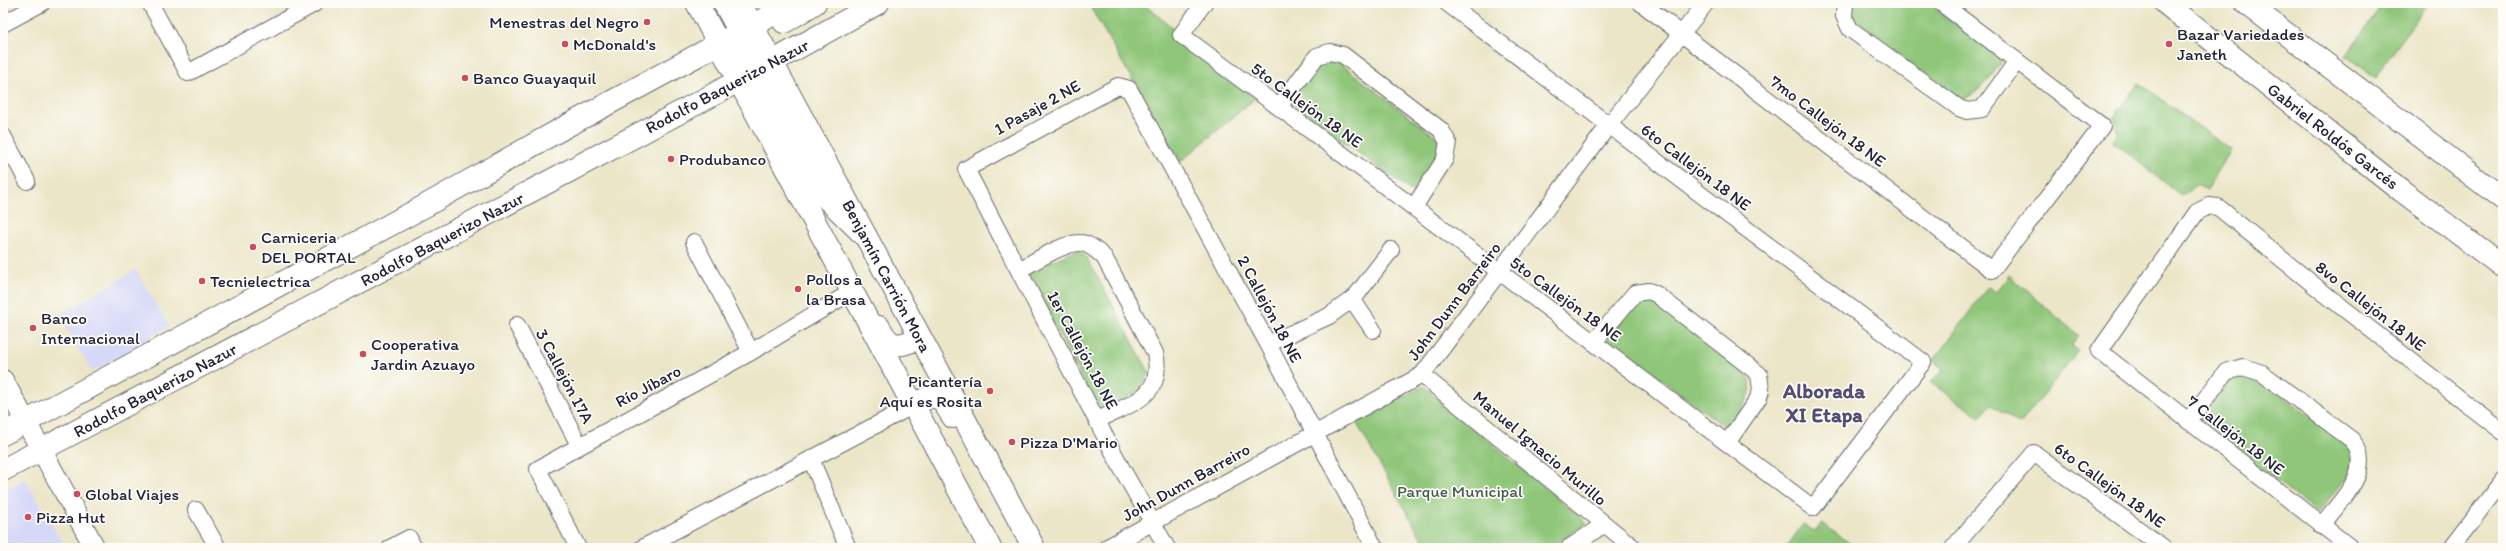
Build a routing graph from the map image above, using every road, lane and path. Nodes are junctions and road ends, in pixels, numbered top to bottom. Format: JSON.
{"nodes":[{"id":1,"x":42,"y":3,"type":"edge"},
{"id":2,"x":150,"y":3,"type":"edge"},
{"id":3,"x":697,"y":3,"type":"edge"},
{"id":4,"x":724,"y":3,"type":"edge"},
{"id":5,"x":740,"y":3,"type":"edge"},
{"id":6,"x":794,"y":3,"type":"edge"},
{"id":7,"x":815,"y":3,"type":"edge"},
{"id":8,"x":878,"y":3,"type":"edge"},
{"id":9,"x":1204,"y":3,"type":"edge"},
{"id":10,"x":1446,"y":3,"type":"edge"},
{"id":11,"x":1641,"y":3,"type":"edge"},
{"id":12,"x":1706,"y":3,"type":"edge"},
{"id":13,"x":1845,"y":3,"type":"edge"},
{"id":14,"x":1941,"y":3,"type":"edge"},
{"id":15,"x":2165,"y":3,"type":"edge"},
{"id":16,"x":2246,"y":3,"type":"edge"},
{"id":17,"x":314,"y":4,"type":"dead end"},
{"id":18,"x":3,"y":24,"type":"edge"},
{"id":19,"x":1683,"y":35,"type":"junction"},
{"id":20,"x":748,"y":38,"type":"junction"},
{"id":21,"x":719,"y":44,"type":"junction"},
{"id":22,"x":2017,"y":61,"type":"junction"},
{"id":23,"x":751,"y":72,"type":"junction"},
{"id":24,"x":1129,"y":89,"type":"joint"},
{"id":25,"x":1279,"y":107,"type":"junction"},
{"id":26,"x":1609,"y":125,"type":"junction"},
{"id":27,"x":3,"y":136,"type":"edge"},
{"id":28,"x":966,"y":169,"type":"joint"},
{"id":29,"x":27,"y":181,"type":"dead end"},
{"id":30,"x":2503,"y":199,"type":"edge"},
{"id":31,"x":1414,"y":207,"type":"junction"},
{"id":32,"x":694,"y":242,"type":"dead end"},
{"id":33,"x":1391,"y":250,"type":"dead end"},
{"id":34,"x":2503,"y":267,"type":"edge"},
{"id":35,"x":1019,"y":270,"type":"junction"},
{"id":36,"x":1499,"y":274,"type":"junction"},
{"id":37,"x":853,"y":291,"type":"junction"},
{"id":38,"x":1352,"y":299,"type":"junction"},
{"id":39,"x":517,"y":325,"type":"dead end"},
{"id":40,"x":1372,"y":330,"type":"dead end"},
{"id":41,"x":920,"y":337,"type":"junction"},
{"id":42,"x":1594,"y":342,"type":"junction"},
{"id":43,"x":1268,"y":344,"type":"junction"},
{"id":44,"x":2099,"y":351,"type":"joint"},
{"id":45,"x":751,"y":352,"type":"junction"},
{"id":46,"x":1422,"y":375,"type":"junction"},
{"id":47,"x":3,"y":380,"type":"edge"},
{"id":48,"x":914,"y":405,"type":"junction"},
{"id":49,"x":1098,"y":420,"type":"junction"},
{"id":50,"x":2188,"y":421,"type":"junction"},
{"id":51,"x":26,"y":422,"type":"junction"},
{"id":52,"x":2503,"y":432,"type":"edge"},
{"id":53,"x":3,"y":434,"type":"edge"},
{"id":54,"x":1315,"y":434,"type":"junction"},
{"id":55,"x":1727,"y":443,"type":"junction"},
{"id":56,"x":579,"y":445,"type":"junction"},
{"id":57,"x":42,"y":450,"type":"junction"},
{"id":58,"x":811,"y":459,"type":"junction"},
{"id":59,"x":991,"y":469,"type":"junction"},
{"id":60,"x":3,"y":470,"type":"edge"},
{"id":61,"x":2503,"y":480,"type":"edge"},
{"id":62,"x":1813,"y":508,"type":"joint"},
{"id":63,"x":196,"y":510,"type":"dead end"},
{"id":64,"x":1153,"y":522,"type":"junction"},
{"id":65,"x":1603,"y":525,"type":"junction"},
{"id":66,"x":2321,"y":526,"type":"junction"},
{"id":67,"x":95,"y":548,"type":"edge"},
{"id":68,"x":218,"y":548,"type":"edge"},
{"id":69,"x":390,"y":548,"type":"edge"},
{"id":70,"x":414,"y":548,"type":"edge"},
{"id":71,"x":578,"y":548,"type":"edge"},
{"id":72,"x":642,"y":548,"type":"edge"},
{"id":73,"x":848,"y":548,"type":"edge"},
{"id":74,"x":990,"y":548,"type":"edge"},
{"id":75,"x":1034,"y":548,"type":"edge"},
{"id":76,"x":1106,"y":548,"type":"edge"},
{"id":77,"x":1167,"y":548,"type":"edge"},
{"id":78,"x":1375,"y":548,"type":"edge"},
{"id":79,"x":1569,"y":548,"type":"edge"},
{"id":80,"x":1634,"y":548,"type":"edge"},
{"id":81,"x":1953,"y":548,"type":"edge"},
{"id":82,"x":2164,"y":548,"type":"edge"},
{"id":83,"x":2351,"y":548,"type":"edge"},
{"id":84,"x":2451,"y":548,"type":"edge"}],
"edges":[{"from":1,"to":18,"type":"street"},
{"from":2,"to":17,"type":"street"},
{"from":3,"to":21,"type":"main road","name":"Benjamín Carrión Mora"},
{"from":4,"to":20,"type":"main road"},
{"from":5,"to":20,"type":"main road"},
{"from":6,"to":20,"type":"main road"},
{"from":7,"to":20,"type":"main road"},
{"from":8,"to":23,"type":"main road","name":"Rodolfo Baquerizo Nazur"},
{"from":9,"to":25,"type":"street","name":"5to Callejón 18 NE"},
{"from":10,"to":26,"type":"street","name":"6to Callejón 18 NE"},
{"from":11,"to":19,"type":"street","name":"7mo Callejón 18 NE"},
{"from":12,"to":19,"type":"street","name":"John Dunn Barreiro"},
{"from":13,"to":22,"type":"street"},
{"from":14,"to":22,"type":"street"},
{"from":15,"to":34,"type":"main road","name":"Gabriel Roldós Garcés"},
{"from":16,"to":30,"type":"main road"},
{"from":19,"to":22,"type":"street","name":"7mo Callejón 18 NE"},
{"from":19,"to":26,"type":"street","name":"John Dunn Barreiro"},
{"from":20,"to":21,"type":"main road"},
{"from":20,"to":23,"type":"main road"},
{"from":20,"to":23,"type":"main road"},
{"from":21,"to":23,"type":"main road","name":"Benjamín Carrión Mora"},
{"from":21,"to":51,"type":"main road","name":"Rodolfo Baquerizo Nazur"},
{"from":23,"to":37,"type":"main road","name":"Benjamín Carrión Mora"},
{"from":23,"to":41,"type":"main road","name":"Benjamín Carrión Mora"},
{"from":23,"to":57,"type":"main road","name":"Rodolfo Baquerizo Nazur"},
{"from":24,"to":28,"type":"street","name":"1 Pasaje 2 NE"},
{"from":24,"to":43,"type":"street","name":"2 Callejón 18 NE"},
{"from":25,"to":31,"type":"street","name":"5to Callejón 18 NE"},
{"from":25,"to":31,"type":"street"},
{"from":26,"to":36,"type":"street","name":"John Dunn Barreiro"},
{"from":26,"to":62,"type":"street","name":"6to Callejón 18 NE"},
{"from":27,"to":29,"type":"street"},
{"from":28,"to":35,"type":"street","name":"1er Callejón 18 NE"},
{"from":31,"to":36,"type":"street","name":"5to Callejón 18 NE"},
{"from":32,"to":45,"type":"street"},
{"from":33,"to":38,"type":"street"},
{"from":35,"to":49,"type":"street","name":"1er Callejón 18 NE"},
{"from":35,"to":49,"type":"street"},
{"from":36,"to":42,"type":"street","name":"5to Callejón 18 NE"},
{"from":36,"to":46,"type":"street","name":"John Dunn Barreiro"},
{"from":37,"to":41,"type":"main road"},
{"from":37,"to":45,"type":"street","name":"Río Jíbaro"},
{"from":37,"to":48,"type":"main road","name":"Benjamín Carrión Mora"},
{"from":38,"to":40,"type":"street"},
{"from":38,"to":43,"type":"street"},
{"from":39,"to":56,"type":"street","name":"3 Callejón 17A"},
{"from":41,"to":59,"type":"main road","name":"Benjamín Carrión Mora"},
{"from":42,"to":55,"type":"street","name":"5to Callejón 18 NE"},
{"from":42,"to":55,"type":"street"},
{"from":43,"to":54,"type":"street","name":"2 Callejón 18 NE"},
{"from":44,"to":50,"type":"street","name":"7 Callejón 18 NE"},
{"from":44,"to":52,"type":"street","name":"8vo Callejón 18 NE"},
{"from":45,"to":56,"type":"street","name":"Río Jíbaro"},
{"from":46,"to":54,"type":"street","name":"John Dunn Barreiro"},
{"from":46,"to":65,"type":"street","name":"Manuel Ignacio Murillo"},
{"from":47,"to":51,"type":"street"},
{"from":48,"to":58,"type":"street"},
{"from":48,"to":59,"type":"main road"},
{"from":48,"to":74,"type":"main road","name":"Benjamín Carrión Mora"},
{"from":49,"to":64,"type":"street","name":"1er Callejón 18 NE"},
{"from":50,"to":66,"type":"street","name":"7 Callejón 18 NE"},
{"from":50,"to":66,"type":"street"},
{"from":51,"to":53,"type":"main road","name":"Rodolfo Baquerizo Nazur"},
{"from":51,"to":57,"type":"street"},
{"from":54,"to":64,"type":"street","name":"John Dunn Barreiro"},
{"from":54,"to":78,"type":"street","name":"2 Callejón 18 NE"},
{"from":55,"to":62,"type":"street","name":"5to Callejón 18 NE"},
{"from":56,"to":71,"type":"street","name":"Río Jíbaro"},
{"from":57,"to":60,"type":"main road","name":"Rodolfo Baquerizo Nazur"},
{"from":57,"to":67,"type":"street"},
{"from":58,"to":72,"type":"street"},
{"from":58,"to":73,"type":"street"},
{"from":59,"to":75,"type":"main road","name":"Benjamín Carrión Mora"},
{"from":61,"to":84,"type":"street"},
{"from":63,"to":68,"type":"street"},
{"from":64,"to":76,"type":"street","name":"John Dunn Barreiro"},
{"from":64,"to":77,"type":"street","name":"1er Callejón 18 NE"},
{"from":65,"to":79,"type":"street"},
{"from":65,"to":80,"type":"street","name":"Manuel Ignacio Murillo"},
{"from":66,"to":83,"type":"street","name":"7 Callejón 18 NE"},
{"from":69,"to":70,"type":"street"},
{"from":81,"to":82,"type":"street","name":"6to Callejón 18 NE"}]}
